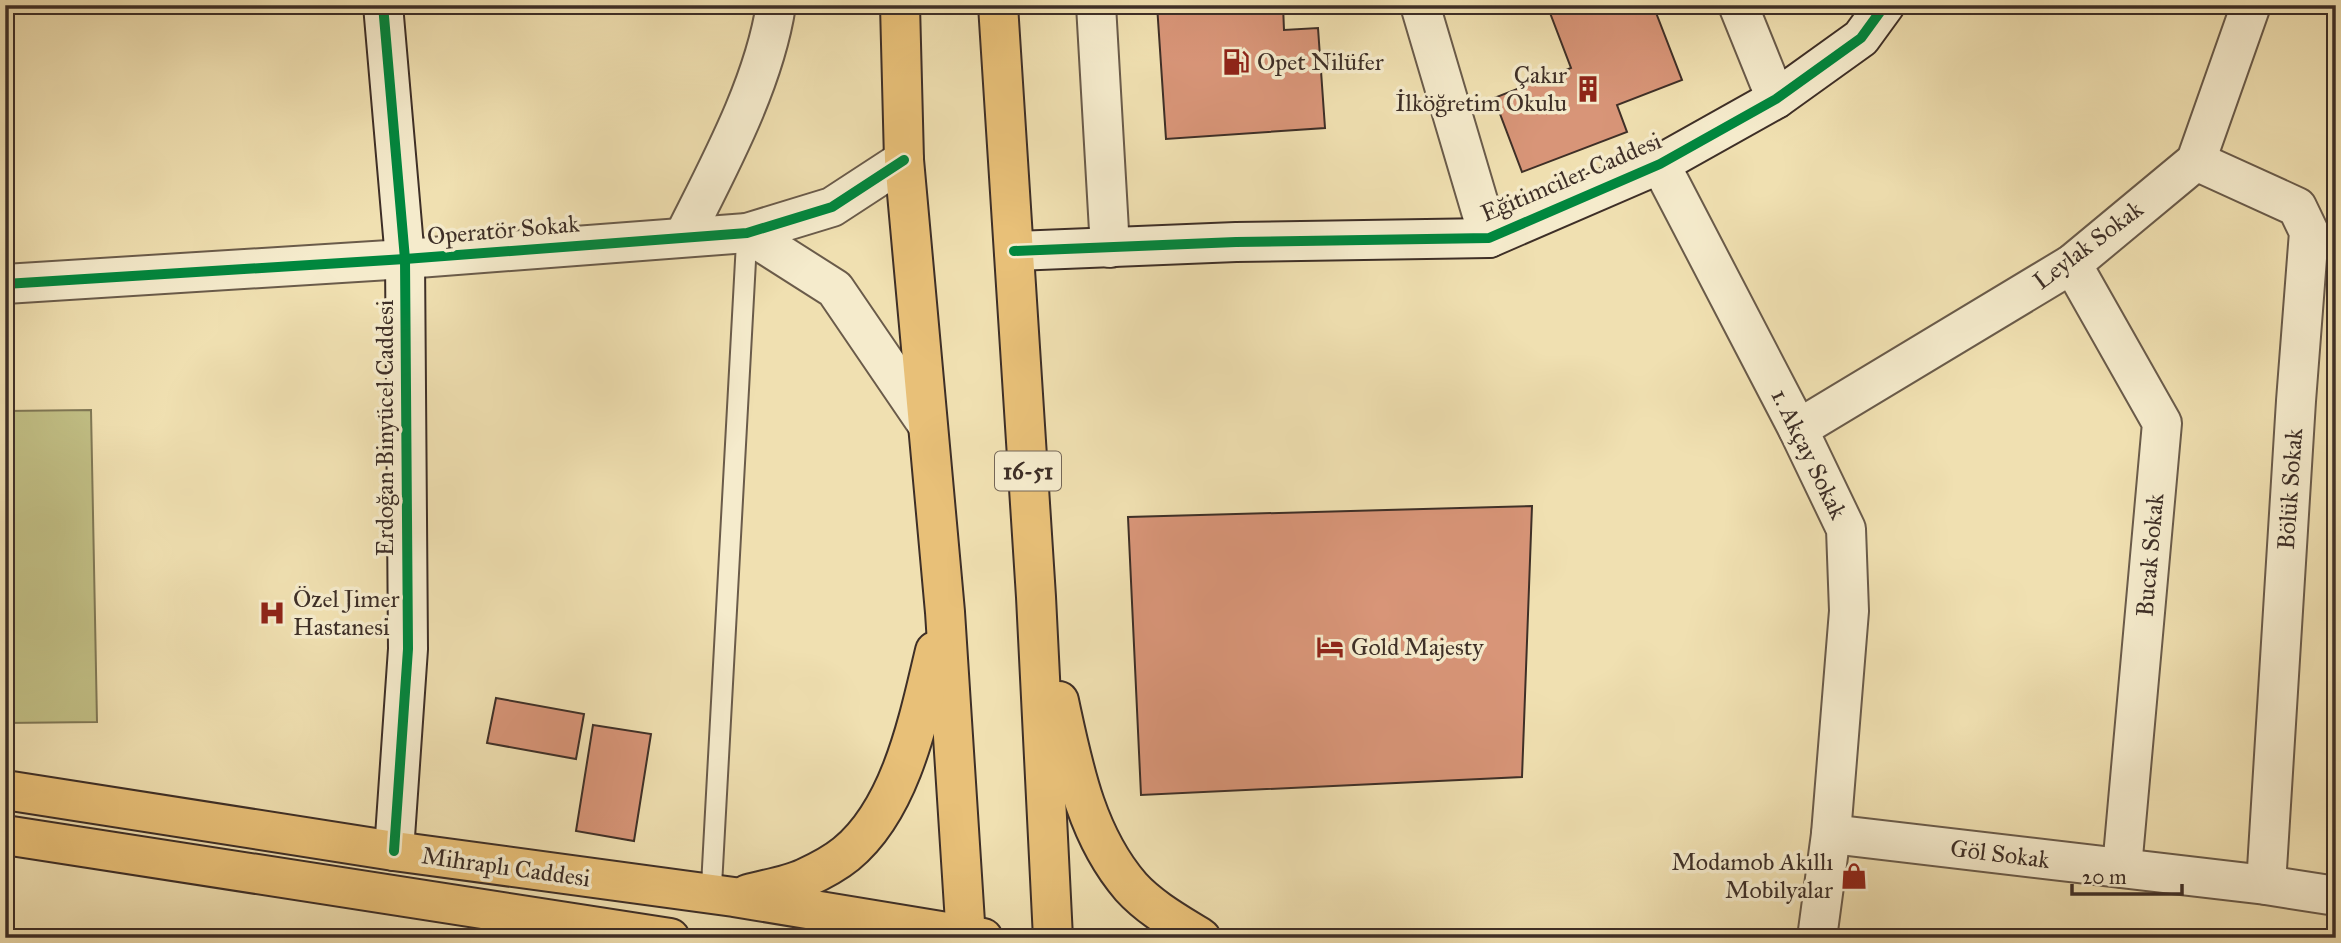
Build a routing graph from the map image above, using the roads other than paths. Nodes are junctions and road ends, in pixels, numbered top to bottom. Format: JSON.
{"nodes":[{"id":1,"x":383,"y":5,"type":"edge"},
{"id":2,"x":776,"y":5,"type":"edge"},
{"id":3,"x":900,"y":5,"type":"edge"},
{"id":4,"x":998,"y":5,"type":"edge"},
{"id":5,"x":1096,"y":5,"type":"edge"},
{"id":6,"x":1420,"y":5,"type":"edge"},
{"id":7,"x":1738,"y":5,"type":"edge"},
{"id":8,"x":1885,"y":5,"type":"edge"},
{"id":9,"x":2251,"y":5,"type":"edge"},
{"id":10,"x":1776,"y":99,"type":"junction"},
{"id":11,"x":904,"y":160,"type":"junction"},
{"id":12,"x":2196,"y":161,"type":"junction"},
{"id":13,"x":1660,"y":164,"type":"junction"},
{"id":14,"x":747,"y":233,"type":"junction"},
{"id":15,"x":684,"y":236,"type":"junction"},
{"id":16,"x":1489,"y":238,"type":"junction"},
{"id":17,"x":1110,"y":248,"type":"junction"},
{"id":18,"x":1014,"y":251,"type":"junction"},
{"id":19,"x":405,"y":259,"type":"junction"},
{"id":20,"x":2071,"y":264,"type":"junction"},
{"id":21,"x":5,"y":284,"type":"edge"},
{"id":22,"x":928,"y":424,"type":"junction"},
{"id":23,"x":1798,"y":429,"type":"junction"},
{"id":24,"x":1037,"y":597,"type":"junction"},
{"id":25,"x":945,"y":612,"type":"junction"},
{"id":26,"x":5,"y":790,"type":"edge"},
{"id":27,"x":1831,"y":834,"type":"junction"},
{"id":28,"x":5,"y":835,"type":"edge"},
{"id":29,"x":394,"y":851,"type":"junction"},
{"id":30,"x":2122,"y":868,"type":"junction"},
{"id":31,"x":2266,"y":885,"type":"junction"},
{"id":32,"x":722,"y":896,"type":"junction"},
{"id":33,"x":2336,"y":896,"type":"edge"},
{"id":34,"x":971,"y":937,"type":"edge"},
{"id":35,"x":670,"y":938,"type":"edge"},
{"id":36,"x":1053,"y":938,"type":"edge"},
{"id":37,"x":1201,"y":938,"type":"edge"},
{"id":38,"x":1816,"y":938,"type":"edge"}],
"edges":[{"from":1,"to":19,"type":"street","name":"Erdoğan Binyücel Caddesi"},
{"from":2,"to":15,"type":"street"},
{"from":3,"to":11,"type":"main road"},
{"from":4,"to":18,"type":"main road","number":"16-51"},
{"from":5,"to":17,"type":"street"},
{"from":6,"to":16,"type":"street"},
{"from":7,"to":10,"type":"street"},
{"from":8,"to":10,"type":"street","name":"Eğitimciler Caddesi"},
{"from":9,"to":12,"type":"street"},
{"from":10,"to":13,"type":"street","name":"Eğitimciler Caddesi"},
{"from":11,"to":14,"type":"street","name":"Operatör Sokak"},
{"from":11,"to":22,"type":"main road"},
{"from":12,"to":20,"type":"street","name":"Leylak Sokak"},
{"from":12,"to":31,"type":"street","name":"Bölük Sokak"},
{"from":13,"to":16,"type":"street","name":"Eğitimciler Caddesi"},
{"from":13,"to":23,"type":"street","name":"1. Akçay Sokak"},
{"from":14,"to":15,"type":"street","name":"Operatör Sokak"},
{"from":14,"to":22,"type":"street"},
{"from":14,"to":32,"type":"lane"},
{"from":15,"to":19,"type":"street","name":"Operatör Sokak"},
{"from":16,"to":17,"type":"street","name":"Eğitimciler Caddesi"},
{"from":17,"to":18,"type":"street","name":"Eğitimciler Caddesi"},
{"from":18,"to":24,"type":"main road","number":"16-51"},
{"from":19,"to":21,"type":"street","name":"Operatör Sokak"},
{"from":19,"to":29,"type":"street","name":"Erdoğan Binyücel Caddesi"},
{"from":20,"to":23,"type":"street","name":"Leylak Sokak"},
{"from":20,"to":30,"type":"street","name":"Bucak Sokak"},
{"from":22,"to":25,"type":"main road"},
{"from":23,"to":27,"type":"street","name":"1. Akçay Sokak"},
{"from":24,"to":36,"type":"main road","number":"16-51"},
{"from":24,"to":37,"type":"main road"},
{"from":25,"to":32,"type":"main road"},
{"from":25,"to":34,"type":"main road"},
{"from":26,"to":29,"type":"main road","name":"Mihraplı Caddesi"},
{"from":27,"to":30,"type":"street","name":"Göl Sokak"},
{"from":27,"to":38,"type":"street","name":"1. Akçay Sokak"},
{"from":28,"to":35,"type":"main road","name":"Mihraplı Caddesi"},
{"from":29,"to":32,"type":"main road","name":"Mihraplı Caddesi"},
{"from":30,"to":31,"type":"street","name":"Göl Sokak"},
{"from":31,"to":33,"type":"street","name":"Göl Sokak"},
{"from":32,"to":34,"type":"main road","name":"Mihraplı Caddesi"}]}
